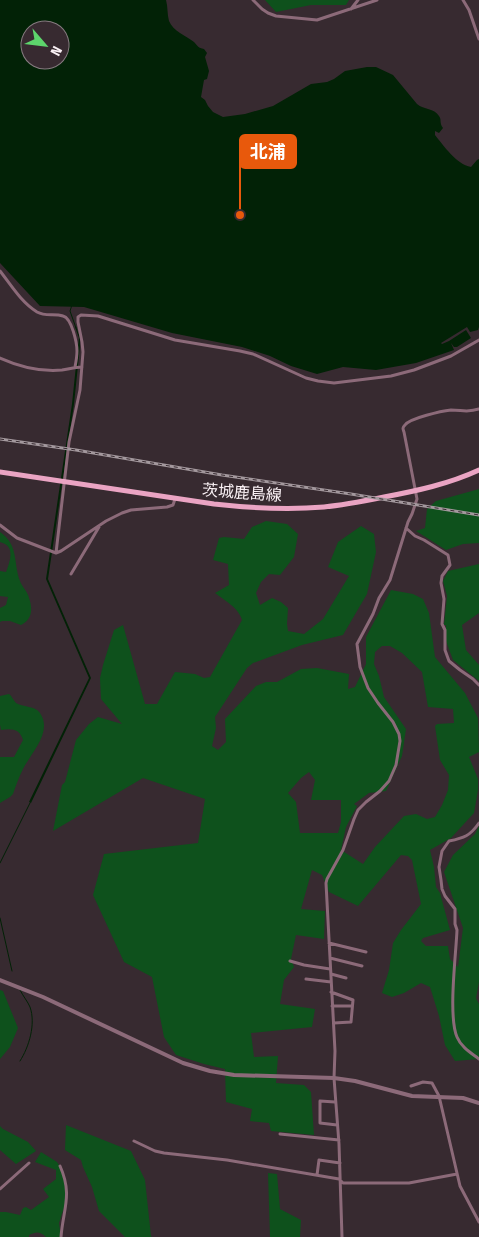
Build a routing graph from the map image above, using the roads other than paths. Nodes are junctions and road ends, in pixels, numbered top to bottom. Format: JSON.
{"nodes":[{"id":1,"x":254,"y":0,"type":"edge"},
{"id":2,"x":358,"y":0,"type":"edge"},
{"id":3,"x":378,"y":0,"type":"edge"},
{"id":4,"x":463,"y":0,"type":"edge"},
{"id":5,"x":350,"y":10,"type":"junction"},
{"id":6,"x":479,"y":39,"type":"edge"},
{"id":7,"x":0,"y":271,"type":"edge"},
{"id":8,"x":479,"y":340,"type":"edge"},
{"id":9,"x":0,"y":358,"type":"edge"},
{"id":10,"x":74,"y":367,"type":"junction"},
{"id":11,"x":82,"y":367,"type":"junction"},
{"id":12,"x":479,"y":409,"type":"edge"},
{"id":13,"x":479,"y":470,"type":"edge"},
{"id":14,"x":0,"y":472,"type":"edge"},
{"id":15,"x":62,"y":481,"type":"junction"},
{"id":16,"x":415,"y":491,"type":"junction"},
{"id":17,"x":175,"y":498,"type":"junction"},
{"id":18,"x":0,"y":525,"type":"edge"},
{"id":19,"x":99,"y":526,"type":"junction"},
{"id":20,"x":406,"y":528,"type":"junction"},
{"id":21,"x":53,"y":552,"type":"junction"},
{"id":22,"x":71,"y":574,"type":"dead end"},
{"id":23,"x":479,"y":685,"type":"edge"},
{"id":24,"x":479,"y":823,"type":"edge"},
{"id":25,"x":330,"y":943,"type":"junction"},
{"id":26,"x":366,"y":952,"type":"dead end"},
{"id":27,"x":330,"y":958,"type":"junction"},
{"id":28,"x":290,"y":961,"type":"dead end"},
{"id":29,"x":362,"y":966,"type":"dead end"},
{"id":30,"x":330,"y":969,"type":"junction"},
{"id":31,"x":331,"y":974,"type":"junction"},
{"id":32,"x":346,"y":978,"type":"dead end"},
{"id":33,"x":306,"y":979,"type":"dead end"},
{"id":34,"x":0,"y":980,"type":"edge"},
{"id":35,"x":331,"y":982,"type":"junction"},
{"id":36,"x":332,"y":992,"type":"junction"},
{"id":37,"x":332,"y":1006,"type":"junction"},
{"id":38,"x":352,"y":1006,"type":"junction"},
{"id":39,"x":334,"y":1023,"type":"junction"},
{"id":40,"x":479,"y":1059,"type":"edge"},
{"id":41,"x":334,"y":1078,"type":"junction"},
{"id":42,"x":411,"y":1086,"type":"dead end"},
{"id":43,"x":439,"y":1096,"type":"junction"},
{"id":44,"x":335,"y":1102,"type":"junction"},
{"id":45,"x":479,"y":1103,"type":"edge"},
{"id":46,"x":337,"y":1125,"type":"junction"},
{"id":47,"x":280,"y":1134,"type":"dead end"},
{"id":48,"x":339,"y":1140,"type":"junction"},
{"id":49,"x":134,"y":1141,"type":"dead end"},
{"id":50,"x":29,"y":1163,"type":"dead end"},
{"id":51,"x":340,"y":1163,"type":"junction"},
{"id":52,"x":60,"y":1166,"type":"dead end"},
{"id":53,"x":457,"y":1174,"type":"junction"},
{"id":54,"x":317,"y":1175,"type":"junction"},
{"id":55,"x":340,"y":1182,"type":"junction"},
{"id":56,"x":0,"y":1189,"type":"edge"},
{"id":57,"x":479,"y":1222,"type":"edge"},
{"id":58,"x":61,"y":1237,"type":"edge"},
{"id":59,"x":342,"y":1237,"type":"edge"}],
"edges":[{"from":1,"to":5,"type":"street"},
{"from":2,"to":5,"type":"street"},
{"from":3,"to":5,"type":"street"},
{"from":4,"to":6,"type":"street"},
{"from":7,"to":10,"type":"street"},
{"from":8,"to":11,"type":"street"},
{"from":9,"to":10,"type":"street"},
{"from":10,"to":11,"type":"street"},
{"from":11,"to":15,"type":"street"},
{"from":12,"to":16,"type":"street"},
{"from":13,"to":16,"type":"main road","name":"茨城鹿島線"},
{"from":14,"to":15,"type":"main road","name":"茨城鹿島線"},
{"from":15,"to":17,"type":"main road","name":"茨城鹿島線"},
{"from":15,"to":21,"type":"street"},
{"from":16,"to":17,"type":"main road","name":"茨城鹿島線"},
{"from":16,"to":20,"type":"street"},
{"from":17,"to":19,"type":"street"},
{"from":18,"to":21,"type":"street"},
{"from":19,"to":21,"type":"street"},
{"from":19,"to":22,"type":"street"},
{"from":20,"to":23,"type":"street"},
{"from":20,"to":25,"type":"street"},
{"from":24,"to":40,"type":"street"},
{"from":25,"to":26,"type":"street"},
{"from":25,"to":27,"type":"street"},
{"from":27,"to":29,"type":"street"},
{"from":27,"to":30,"type":"street"},
{"from":28,"to":30,"type":"street"},
{"from":30,"to":31,"type":"street"},
{"from":31,"to":32,"type":"street"},
{"from":31,"to":35,"type":"street"},
{"from":33,"to":35,"type":"street"},
{"from":34,"to":41,"type":"street"},
{"from":35,"to":36,"type":"street"},
{"from":36,"to":37,"type":"street"},
{"from":36,"to":38,"type":"street"},
{"from":37,"to":38,"type":"street"},
{"from":37,"to":39,"type":"street"},
{"from":38,"to":39,"type":"street"},
{"from":39,"to":41,"type":"street"},
{"from":41,"to":43,"type":"street"},
{"from":41,"to":44,"type":"street"},
{"from":42,"to":43,"type":"street"},
{"from":43,"to":45,"type":"street"},
{"from":43,"to":53,"type":"street"},
{"from":44,"to":46,"type":"street"},
{"from":44,"to":46,"type":"street"},
{"from":46,"to":48,"type":"street"},
{"from":47,"to":48,"type":"street"},
{"from":48,"to":51,"type":"street"},
{"from":49,"to":54,"type":"street"},
{"from":50,"to":56,"type":"street"},
{"from":51,"to":54,"type":"street"},
{"from":51,"to":55,"type":"street"},
{"from":52,"to":58,"type":"street"},
{"from":53,"to":55,"type":"street"},
{"from":53,"to":57,"type":"street"},
{"from":54,"to":55,"type":"street"},
{"from":55,"to":59,"type":"street"}]}
